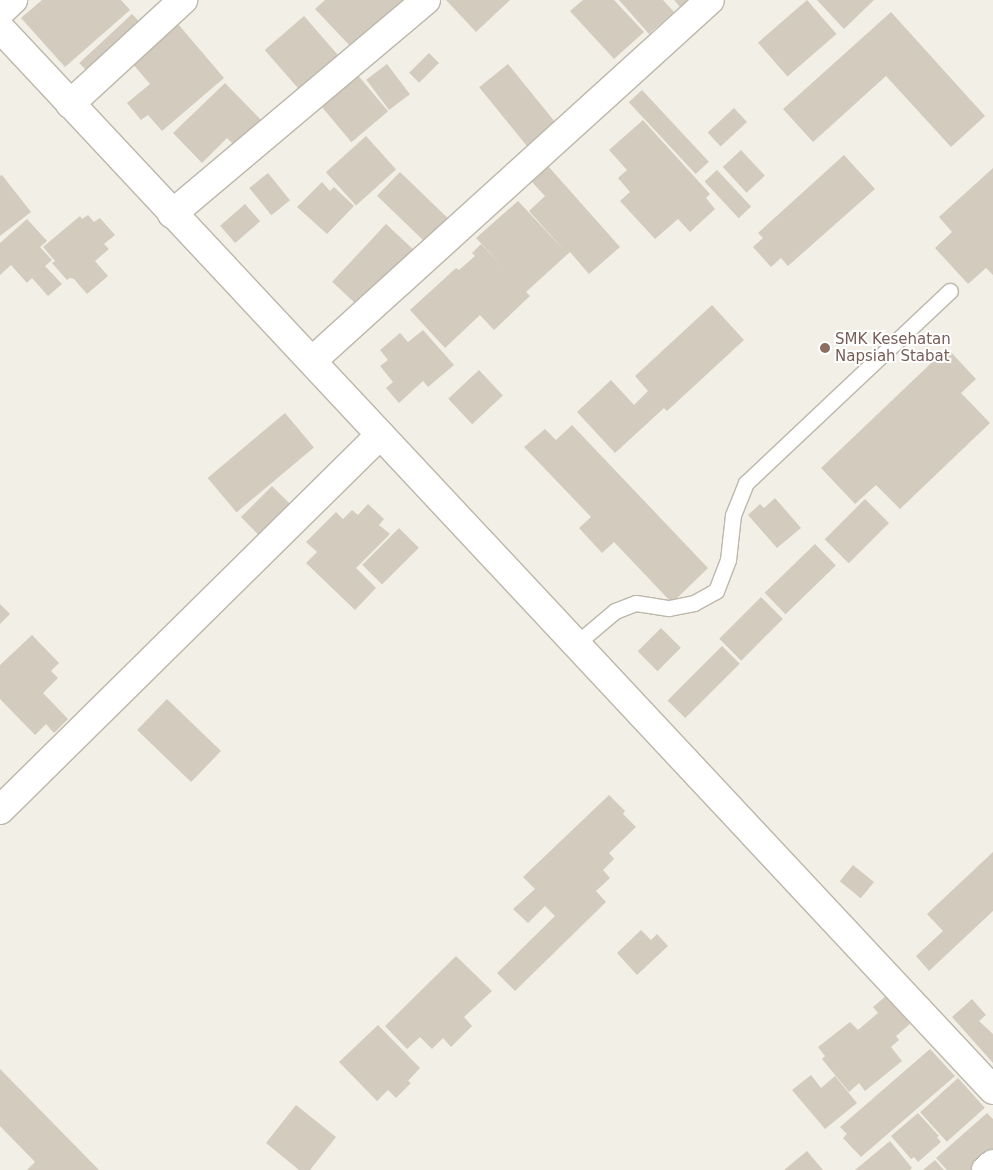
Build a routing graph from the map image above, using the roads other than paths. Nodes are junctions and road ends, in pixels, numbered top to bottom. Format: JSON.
{"nodes":[{"id":1,"x":13,"y":0,"type":"edge"},
{"id":2,"x":183,"y":0,"type":"edge"},
{"id":3,"x":426,"y":0,"type":"edge"},
{"id":4,"x":710,"y":0,"type":"edge"},
{"id":5,"x":0,"y":12,"type":"edge"},
{"id":6,"x":0,"y":28,"type":"edge"},
{"id":7,"x":70,"y":104,"type":"junction"},
{"id":8,"x":172,"y":214,"type":"junction"},
{"id":9,"x":950,"y":291,"type":"dead end"},
{"id":10,"x":312,"y":361,"type":"junction"},
{"id":11,"x":380,"y":435,"type":"junction"},
{"id":12,"x":577,"y":643,"type":"junction"},
{"id":13,"x":0,"y":810,"type":"edge"},
{"id":14,"x":993,"y":1090,"type":"edge"},
{"id":15,"x":993,"y":1164,"type":"edge"},
{"id":16,"x":986,"y":1170,"type":"edge"}],
"edges":[{"from":1,"to":5,"type":"street"},
{"from":2,"to":7,"type":"street"},
{"from":3,"to":8,"type":"street"},
{"from":4,"to":10,"type":"street"},
{"from":6,"to":7,"type":"street"},
{"from":7,"to":8,"type":"street"},
{"from":8,"to":10,"type":"street"},
{"from":9,"to":12,"type":"lane"},
{"from":10,"to":11,"type":"street"},
{"from":11,"to":12,"type":"street"},
{"from":11,"to":13,"type":"street"},
{"from":12,"to":14,"type":"street"},
{"from":15,"to":16,"type":"street"}]}
